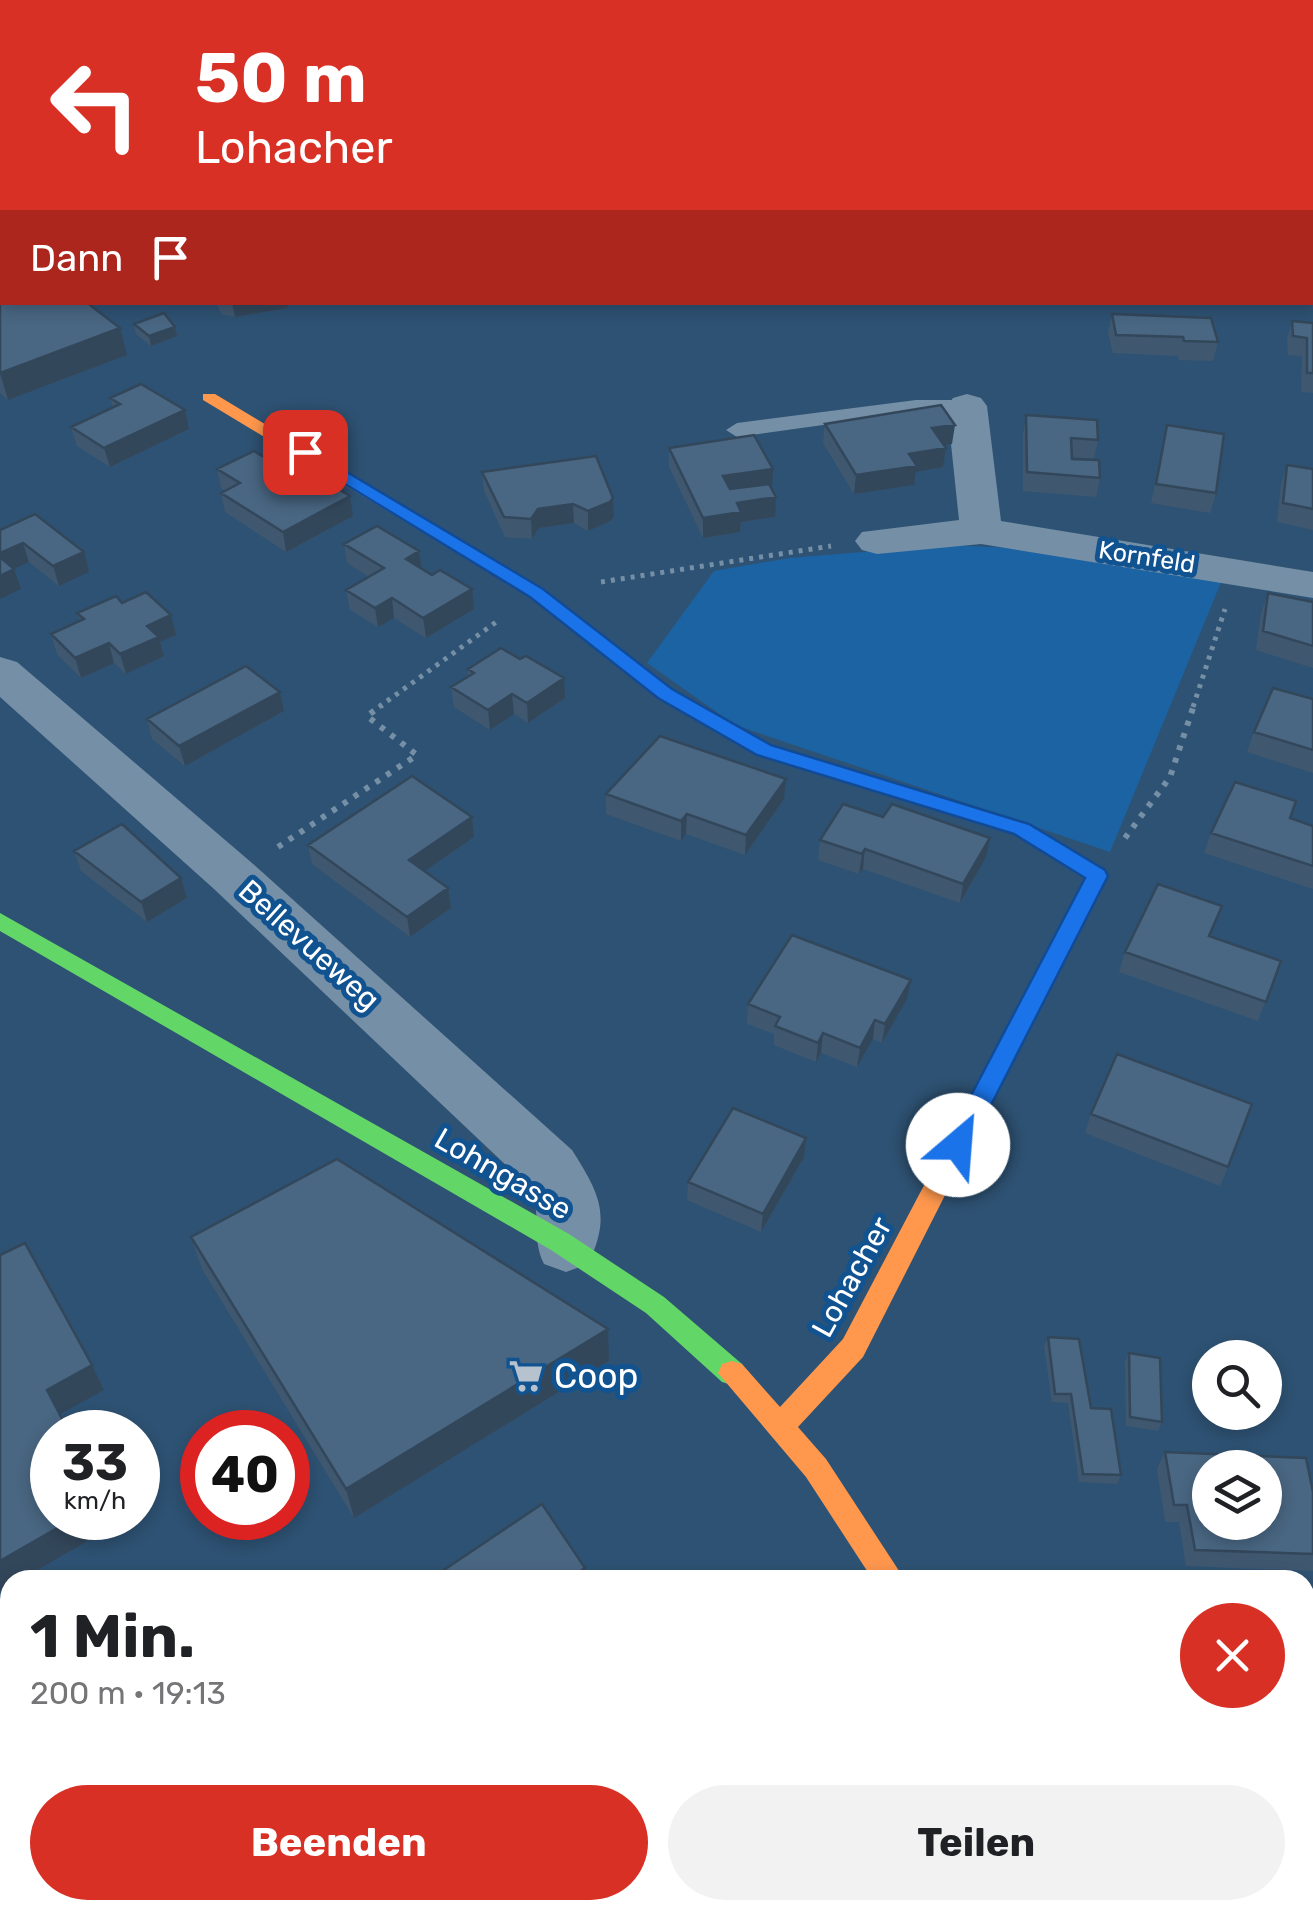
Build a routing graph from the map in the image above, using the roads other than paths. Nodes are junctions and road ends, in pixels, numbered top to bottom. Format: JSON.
{"nodes":[{"id":1,"x":209,"y":397,"type":"dead end"},
{"id":2,"x":967,"y":406,"type":"joint"},
{"id":3,"x":737,"y":430,"type":"dead end"},
{"id":4,"x":980,"y":531,"type":"junction"},
{"id":5,"x":877,"y":541,"type":"road end"},
{"id":6,"x":1313,"y":585,"type":"edge"},
{"id":7,"x":0,"y":672,"type":"edge"},
{"id":8,"x":0,"y":922,"type":"edge"},
{"id":9,"x":566,"y":1245,"type":"junction"},
{"id":10,"x":780,"y":1426,"type":"junction"},
{"id":11,"x":885,"y":1570,"type":"edge"}],
"edges":[{"from":1,"to":10,"type":"street","name":"Lohacher"},
{"from":2,"to":3,"type":"lane"},
{"from":2,"to":4,"type":"street"},
{"from":4,"to":5,"type":"street","name":"Kornfeld"},
{"from":4,"to":6,"type":"street","name":"Kornfeld"},
{"from":7,"to":9,"type":"street","name":"Bellevueweg"},
{"from":8,"to":9,"type":"street","name":"Lohngasse"},
{"from":9,"to":10,"type":"street","name":"Lohngasse"},
{"from":10,"to":11,"type":"street","name":"Lohngasse"}]}
